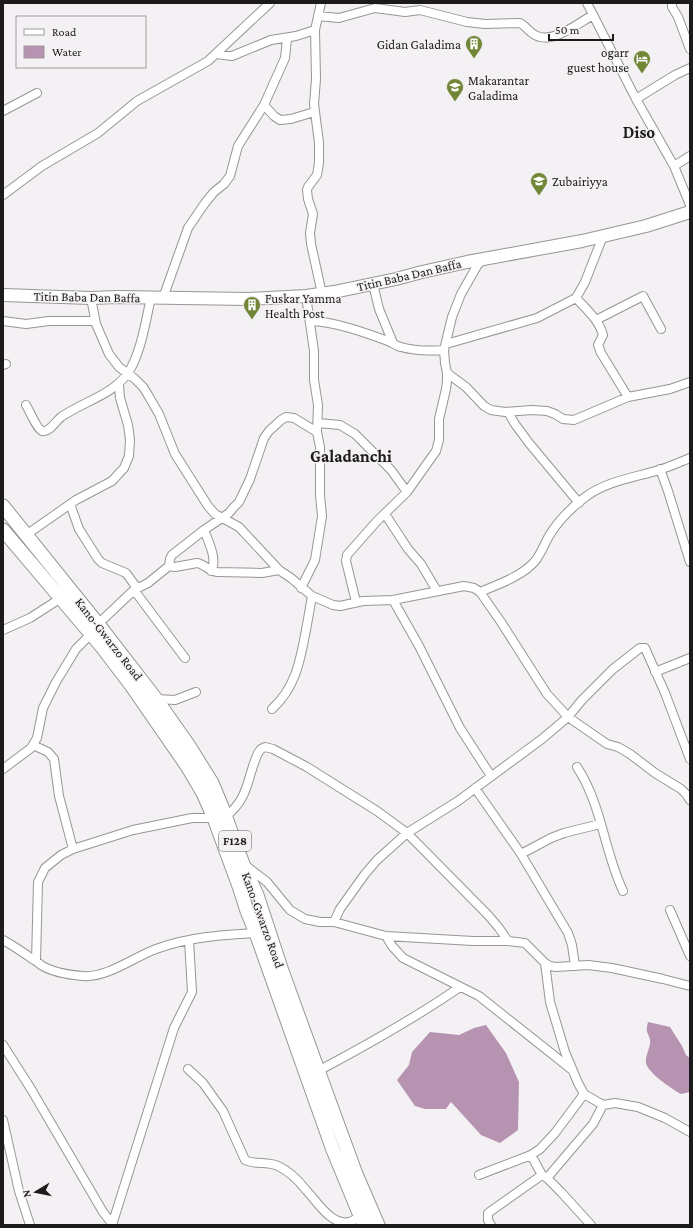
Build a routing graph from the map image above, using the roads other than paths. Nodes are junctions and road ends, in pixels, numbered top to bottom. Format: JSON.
{"nodes":[{"id":1,"x":270,"y":3,"type":"edge"},
{"id":2,"x":321,"y":3,"type":"edge"},
{"id":3,"x":587,"y":3,"type":"edge"},
{"id":4,"x":672,"y":3,"type":"edge"},
{"id":5,"x":417,"y":6,"type":"edge"},
{"id":6,"x":593,"y":15,"type":"junction"},
{"id":7,"x":318,"y":16,"type":"junction"},
{"id":8,"x":315,"y":30,"type":"junction"},
{"id":9,"x":286,"y":39,"type":"junction"},
{"id":10,"x":690,"y":49,"type":"edge"},
{"id":11,"x":216,"y":54,"type":"junction"},
{"id":12,"x":690,"y":68,"type":"edge"},
{"id":13,"x":37,"y":93,"type":"dead end"},
{"id":14,"x":636,"y":99,"type":"junction"},
{"id":15,"x":264,"y":105,"type":"junction"},
{"id":16,"x":3,"y":111,"type":"edge"},
{"id":17,"x":314,"y":112,"type":"junction"},
{"id":18,"x":690,"y":156,"type":"edge"},
{"id":19,"x":674,"y":166,"type":"junction"},
{"id":20,"x":3,"y":195,"type":"edge"},
{"id":21,"x":690,"y":205,"type":"edge"},
{"id":22,"x":690,"y":212,"type":"edge"},
{"id":23,"x":603,"y":236,"type":"junction"},
{"id":24,"x":483,"y":259,"type":"junction"},
{"id":25,"x":373,"y":284,"type":"junction"},
{"id":26,"x":322,"y":294,"type":"junction"},
{"id":27,"x":3,"y":295,"type":"edge"},
{"id":28,"x":306,"y":296,"type":"junction"},
{"id":29,"x":90,"y":298,"type":"junction"},
{"id":30,"x":157,"y":298,"type":"junction"},
{"id":31,"x":576,"y":298,"type":"junction"},
{"id":32,"x":596,"y":320,"type":"junction"},
{"id":33,"x":3,"y":321,"type":"edge"},
{"id":34,"x":95,"y":321,"type":"junction"},
{"id":35,"x":310,"y":321,"type":"junction"},
{"id":36,"x":660,"y":329,"type":"dead end"},
{"id":37,"x":393,"y":343,"type":"junction"},
{"id":38,"x":445,"y":347,"type":"junction"},
{"id":39,"x":127,"y":373,"type":"junction"},
{"id":40,"x":447,"y":373,"type":"junction"},
{"id":41,"x":690,"y":382,"type":"edge"},
{"id":42,"x":118,"y":385,"type":"junction"},
{"id":43,"x":628,"y":398,"type":"junction"},
{"id":44,"x":26,"y":405,"type":"dead end"},
{"id":45,"x":508,"y":412,"type":"junction"},
{"id":46,"x":318,"y":423,"type":"junction"},
{"id":47,"x":318,"y":432,"type":"junction"},
{"id":48,"x":690,"y":458,"type":"edge"},
{"id":49,"x":660,"y":470,"type":"junction"},
{"id":50,"x":407,"y":492,"type":"junction"},
{"id":51,"x":579,"y":502,"type":"junction"},
{"id":52,"x":70,"y":504,"type":"junction"},
{"id":53,"x":3,"y":506,"type":"edge"},
{"id":54,"x":385,"y":514,"type":"junction"},
{"id":55,"x":222,"y":517,"type":"junction"},
{"id":56,"x":3,"y":530,"type":"edge"},
{"id":57,"x":204,"y":530,"type":"junction"},
{"id":58,"x":26,"y":535,"type":"junction"},
{"id":59,"x":690,"y":562,"type":"edge"},
{"id":60,"x":169,"y":566,"type":"junction"},
{"id":61,"x":279,"y":570,"type":"junction"},
{"id":62,"x":211,"y":571,"type":"junction"},
{"id":63,"x":301,"y":588,"type":"junction"},
{"id":64,"x":136,"y":589,"type":"junction"},
{"id":65,"x":437,"y":591,"type":"junction"},
{"id":66,"x":480,"y":592,"type":"junction"},
{"id":67,"x":312,"y":596,"type":"junction"},
{"id":68,"x":61,"y":598,"type":"junction"},
{"id":69,"x":393,"y":600,"type":"junction"},
{"id":70,"x":356,"y":602,"type":"junction"},
{"id":71,"x":94,"y":629,"type":"junction"},
{"id":72,"x":3,"y":630,"type":"edge"},
{"id":73,"x":185,"y":658,"type":"dead end"},
{"id":74,"x":690,"y":658,"type":"edge"},
{"id":75,"x":656,"y":672,"type":"junction"},
{"id":76,"x":196,"y":692,"type":"dead end"},
{"id":77,"x":156,"y":698,"type":"junction"},
{"id":78,"x":272,"y":709,"type":"dead end"},
{"id":79,"x":568,"y":716,"type":"junction"},
{"id":80,"x":33,"y":745,"type":"junction"},
{"id":81,"x":690,"y":759,"type":"edge"},
{"id":82,"x":577,"y":767,"type":"dead end"},
{"id":83,"x":3,"y":768,"type":"edge"},
{"id":84,"x":492,"y":776,"type":"junction"},
{"id":85,"x":475,"y":788,"type":"junction"},
{"id":86,"x":690,"y":798,"type":"edge"},
{"id":87,"x":220,"y":817,"type":"junction"},
{"id":88,"x":600,"y":824,"type":"junction"},
{"id":89,"x":407,"y":832,"type":"junction"},
{"id":90,"x":73,"y":849,"type":"junction"},
{"id":91,"x":521,"y":854,"type":"junction"},
{"id":92,"x":243,"y":864,"type":"junction"},
{"id":93,"x":246,"y":886,"type":"junction"},
{"id":94,"x":623,"y":891,"type":"dead end"},
{"id":95,"x":670,"y":910,"type":"dead end"},
{"id":96,"x":334,"y":922,"type":"junction"},
{"id":97,"x":256,"y":933,"type":"junction"},
{"id":98,"x":386,"y":936,"type":"junction"},
{"id":99,"x":3,"y":940,"type":"edge"},
{"id":100,"x":190,"y":940,"type":"junction"},
{"id":101,"x":508,"y":941,"type":"junction"},
{"id":102,"x":690,"y":956,"type":"edge"},
{"id":103,"x":36,"y":961,"type":"junction"},
{"id":104,"x":544,"y":963,"type":"junction"},
{"id":105,"x":575,"y":966,"type":"junction"},
{"id":106,"x":690,"y":986,"type":"edge"},
{"id":107,"x":460,"y":987,"type":"junction"},
{"id":108,"x":3,"y":1045,"type":"edge"},
{"id":109,"x":188,"y":1069,"type":"dead end"},
{"id":110,"x":572,"y":1070,"type":"junction"},
{"id":111,"x":318,"y":1071,"type":"junction"},
{"id":112,"x":584,"y":1094,"type":"junction"},
{"id":113,"x":603,"y":1105,"type":"junction"},
{"id":114,"x":3,"y":1120,"type":"edge"},
{"id":115,"x":690,"y":1132,"type":"edge"},
{"id":116,"x":530,"y":1155,"type":"junction"},
{"id":117,"x":479,"y":1175,"type":"dead end"},
{"id":118,"x":545,"y":1176,"type":"junction"},
{"id":119,"x":362,"y":1220,"type":"edge"},
{"id":120,"x":112,"y":1224,"type":"edge"},
{"id":121,"x":30,"y":1225,"type":"edge"},
{"id":122,"x":378,"y":1225,"type":"edge"},
{"id":123,"x":491,"y":1225,"type":"edge"},
{"id":124,"x":591,"y":1225,"type":"edge"}],
"edges":[{"from":1,"to":11,"type":"street"},
{"from":2,"to":7,"type":"street"},
{"from":3,"to":6,"type":"street"},
{"from":4,"to":10,"type":"street"},
{"from":5,"to":6,"type":"street"},
{"from":5,"to":7,"type":"street"},
{"from":6,"to":14,"type":"street"},
{"from":7,"to":8,"type":"street"},
{"from":8,"to":9,"type":"street"},
{"from":8,"to":17,"type":"street"},
{"from":9,"to":11,"type":"street"},
{"from":9,"to":15,"type":"street"},
{"from":11,"to":20,"type":"street"},
{"from":12,"to":14,"type":"street"},
{"from":13,"to":16,"type":"street"},
{"from":14,"to":19,"type":"street"},
{"from":15,"to":17,"type":"street"},
{"from":15,"to":30,"type":"street"},
{"from":17,"to":26,"type":"street"},
{"from":18,"to":19,"type":"street"},
{"from":19,"to":21,"type":"street"},
{"from":22,"to":23,"type":"main road","name":"Titin Baba Dan Baffa"},
{"from":23,"to":24,"type":"main road","name":"Titin Baba Dan Baffa"},
{"from":23,"to":31,"type":"street"},
{"from":24,"to":25,"type":"main road","name":"Titin Baba Dan Baffa"},
{"from":24,"to":38,"type":"street"},
{"from":25,"to":26,"type":"main road","name":"Titin Baba Dan Baffa"},
{"from":25,"to":37,"type":"street"},
{"from":26,"to":28,"type":"main road","name":"Titin Baba Dan Baffa"},
{"from":27,"to":29,"type":"main road","name":"Titin Baba Dan Baffa"},
{"from":28,"to":30,"type":"main road","name":"Titin Baba Dan Baffa"},
{"from":28,"to":35,"type":"street"},
{"from":29,"to":30,"type":"main road","name":"Titin Baba Dan Baffa"},
{"from":29,"to":34,"type":"street"},
{"from":30,"to":39,"type":"street"},
{"from":31,"to":32,"type":"street"},
{"from":31,"to":38,"type":"street"},
{"from":32,"to":36,"type":"street"},
{"from":32,"to":43,"type":"street"},
{"from":33,"to":34,"type":"street"},
{"from":34,"to":39,"type":"street"},
{"from":35,"to":37,"type":"street"},
{"from":35,"to":46,"type":"street"},
{"from":37,"to":38,"type":"street"},
{"from":38,"to":40,"type":"street"},
{"from":39,"to":42,"type":"street"},
{"from":39,"to":55,"type":"street"},
{"from":40,"to":45,"type":"street"},
{"from":40,"to":50,"type":"street"},
{"from":41,"to":43,"type":"street"},
{"from":42,"to":44,"type":"street"},
{"from":42,"to":52,"type":"street"},
{"from":43,"to":45,"type":"street"},
{"from":45,"to":51,"type":"street"},
{"from":46,"to":47,"type":"street"},
{"from":46,"to":50,"type":"street"},
{"from":47,"to":55,"type":"street"},
{"from":47,"to":63,"type":"street"},
{"from":48,"to":49,"type":"street"},
{"from":49,"to":51,"type":"street"},
{"from":49,"to":59,"type":"street"},
{"from":50,"to":54,"type":"street"},
{"from":51,"to":66,"type":"street"},
{"from":52,"to":58,"type":"street"},
{"from":52,"to":64,"type":"street"},
{"from":53,"to":58,"type":"main road","name":"Kano-Gwarzo Road","number":"F128"},
{"from":54,"to":65,"type":"street"},
{"from":54,"to":70,"type":"street"},
{"from":55,"to":57,"type":"street"},
{"from":55,"to":61,"type":"street"},
{"from":56,"to":68,"type":"main road","name":"Kano-Gwarzo Road","number":"F128"},
{"from":57,"to":60,"type":"street"},
{"from":57,"to":62,"type":"street"},
{"from":58,"to":71,"type":"main road","name":"Kano-Gwarzo Road","number":"F128"},
{"from":60,"to":62,"type":"street"},
{"from":60,"to":64,"type":"street"},
{"from":61,"to":62,"type":"street"},
{"from":61,"to":63,"type":"street"},
{"from":63,"to":67,"type":"street"},
{"from":64,"to":71,"type":"street"},
{"from":64,"to":73,"type":"street"},
{"from":65,"to":66,"type":"street"},
{"from":65,"to":69,"type":"street"},
{"from":66,"to":79,"type":"street"},
{"from":67,"to":70,"type":"street"},
{"from":67,"to":78,"type":"street"},
{"from":68,"to":71,"type":"main road","name":"Kano-Gwarzo Road","number":"F128"},
{"from":68,"to":72,"type":"street"},
{"from":69,"to":70,"type":"street"},
{"from":69,"to":84,"type":"street"},
{"from":71,"to":77,"type":"main road","name":"Kano-Gwarzo Road","number":"F128"},
{"from":71,"to":80,"type":"street"},
{"from":71,"to":87,"type":"main road","name":"Kano-Gwarzo Road","number":"F128"},
{"from":74,"to":75,"type":"street"},
{"from":75,"to":79,"type":"street"},
{"from":75,"to":81,"type":"street"},
{"from":76,"to":77,"type":"street"},
{"from":77,"to":87,"type":"main road","name":"Kano-Gwarzo Road","number":"F128"},
{"from":79,"to":84,"type":"street"},
{"from":79,"to":86,"type":"street"},
{"from":80,"to":83,"type":"street"},
{"from":80,"to":90,"type":"street"},
{"from":82,"to":88,"type":"street"},
{"from":84,"to":85,"type":"street"},
{"from":85,"to":89,"type":"street"},
{"from":85,"to":91,"type":"street"},
{"from":87,"to":89,"type":"street"},
{"from":87,"to":90,"type":"street"},
{"from":87,"to":92,"type":"main road","name":"Kano-Gwarzo Road","number":"F128"},
{"from":87,"to":93,"type":"main road","name":"Kano-Gwarzo Road","number":"F128"},
{"from":88,"to":91,"type":"street"},
{"from":88,"to":94,"type":"street"},
{"from":89,"to":96,"type":"street"},
{"from":89,"to":101,"type":"street"},
{"from":90,"to":103,"type":"street"},
{"from":91,"to":105,"type":"street"},
{"from":92,"to":93,"type":"main road","name":"Kano-Gwarzo Road","number":"F128"},
{"from":92,"to":96,"type":"street"},
{"from":93,"to":97,"type":"main road","name":"Kano-Gwarzo Road","number":"F128"},
{"from":93,"to":111,"type":"main road","name":"Kano-Gwarzo Road","number":"F128"},
{"from":95,"to":102,"type":"street"},
{"from":96,"to":98,"type":"street"},
{"from":97,"to":100,"type":"street"},
{"from":97,"to":119,"type":"main road","name":"Kano-Gwarzo Road","number":"F128"},
{"from":98,"to":101,"type":"street"},
{"from":98,"to":107,"type":"street"},
{"from":99,"to":103,"type":"street"},
{"from":100,"to":103,"type":"street"},
{"from":100,"to":120,"type":"street"},
{"from":101,"to":104,"type":"street"},
{"from":104,"to":105,"type":"street"},
{"from":104,"to":110,"type":"street"},
{"from":105,"to":106,"type":"street"},
{"from":107,"to":110,"type":"street"},
{"from":107,"to":111,"type":"street"},
{"from":108,"to":120,"type":"street"},
{"from":109,"to":119,"type":"street"},
{"from":110,"to":112,"type":"street"},
{"from":111,"to":122,"type":"main road","name":"Kano-Gwarzo Road","number":"F128"},
{"from":112,"to":113,"type":"street"},
{"from":112,"to":116,"type":"street"},
{"from":113,"to":115,"type":"street"},
{"from":113,"to":118,"type":"street"},
{"from":114,"to":121,"type":"street"},
{"from":116,"to":117,"type":"street"},
{"from":116,"to":118,"type":"street"},
{"from":118,"to":123,"type":"street"},
{"from":118,"to":124,"type":"street"}]}
